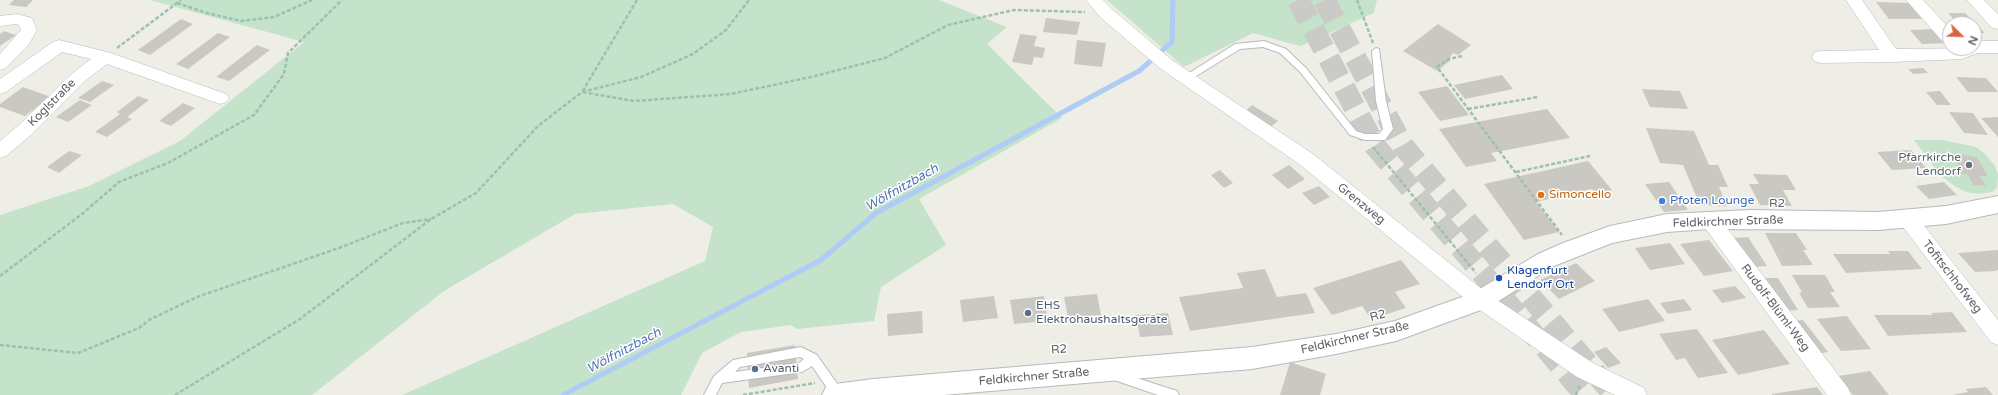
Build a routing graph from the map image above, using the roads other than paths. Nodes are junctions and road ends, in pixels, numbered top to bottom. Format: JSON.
{"nodes":[{"id":1,"x":1094,"y":0,"type":"edge"},
{"id":2,"x":1854,"y":0,"type":"edge"},
{"id":3,"x":1914,"y":0,"type":"edge"},
{"id":4,"x":1975,"y":0,"type":"edge"},
{"id":5,"x":0,"y":21,"type":"edge"},
{"id":6,"x":1998,"y":24,"type":"edge"},
{"id":7,"x":1942,"y":30,"type":"edge"},
{"id":8,"x":1998,"y":47,"type":"edge"},
{"id":9,"x":1982,"y":48,"type":"edge"},
{"id":10,"x":1376,"y":51,"type":"road end"},
{"id":11,"x":1942,"y":54,"type":"edge"},
{"id":12,"x":1892,"y":56,"type":"junction"},
{"id":13,"x":105,"y":57,"type":"junction"},
{"id":14,"x":1820,"y":57,"type":"dead end"},
{"id":15,"x":0,"y":64,"type":"edge"},
{"id":16,"x":1186,"y":79,"type":"junction"},
{"id":17,"x":0,"y":88,"type":"edge"},
{"id":18,"x":220,"y":98,"type":"dead end"},
{"id":19,"x":0,"y":151,"type":"edge"},
{"id":20,"x":1998,"y":204,"type":"edge"},
{"id":21,"x":1907,"y":218,"type":"junction"},
{"id":22,"x":1710,"y":220,"type":"junction"},
{"id":23,"x":1479,"y":292,"type":"junction"},
{"id":24,"x":1998,"y":336,"type":"edge"},
{"id":25,"x":1102,"y":371,"type":"junction"},
{"id":26,"x":834,"y":390,"type":"edge"},
{"id":27,"x":710,"y":395,"type":"edge"},
{"id":28,"x":1173,"y":395,"type":"edge"},
{"id":29,"x":1636,"y":395,"type":"edge"},
{"id":30,"x":1840,"y":395,"type":"edge"}],
"edges":[{"from":1,"to":16,"type":"street","name":"Grenzweg"},
{"from":2,"to":12,"type":"street"},
{"from":3,"to":7,"type":"street"},
{"from":4,"to":6,"type":"street"},
{"from":5,"to":15,"type":"street"},
{"from":8,"to":9,"type":"street"},
{"from":10,"to":16,"type":"lane"},
{"from":11,"to":12,"type":"street"},
{"from":12,"to":14,"type":"street"},
{"from":13,"to":17,"type":"street"},
{"from":13,"to":18,"type":"street"},
{"from":13,"to":19,"type":"street","name":"Koglstraße"},
{"from":16,"to":23,"type":"street","name":"Grenzweg"},
{"from":20,"to":21,"type":"street","name":"Feldkirchner Straße"},
{"from":21,"to":22,"type":"street","name":"Feldkirchner Straße"},
{"from":21,"to":24,"type":"street","name":"Tofitschhofweg"},
{"from":22,"to":23,"type":"street","name":"Feldkirchner Straße"},
{"from":22,"to":30,"type":"street","name":"Rudolf-Blüml-Weg"},
{"from":23,"to":25,"type":"street","name":"Feldkirchner Straße"},
{"from":23,"to":29,"type":"street","name":"Grenzweg"},
{"from":25,"to":26,"type":"street","name":"Feldkirchner Straße"},
{"from":25,"to":28,"type":"lane"},
{"from":26,"to":27,"type":"lane"}]}
